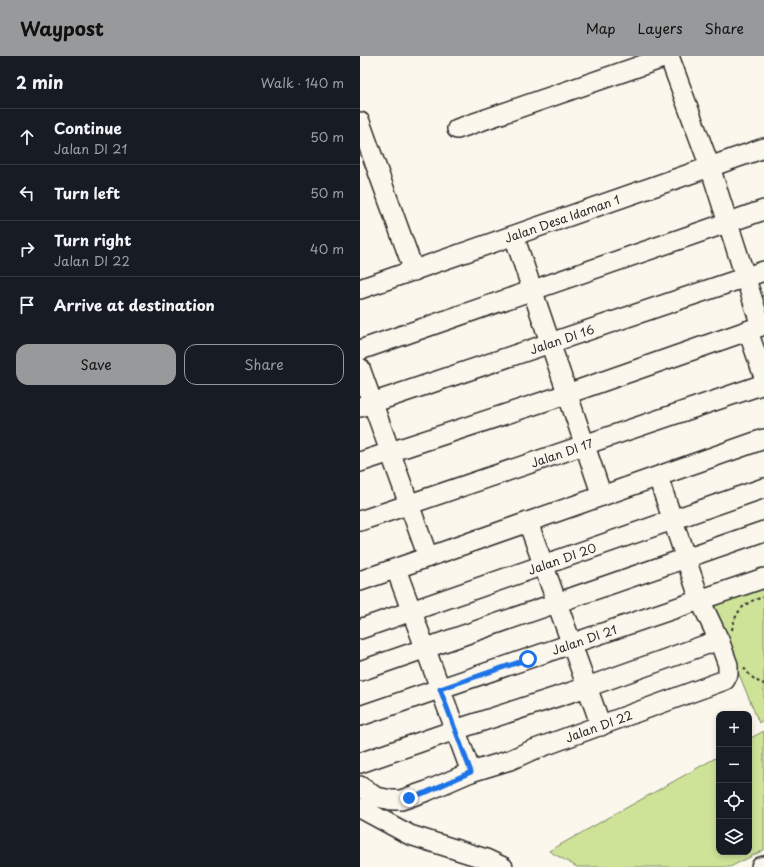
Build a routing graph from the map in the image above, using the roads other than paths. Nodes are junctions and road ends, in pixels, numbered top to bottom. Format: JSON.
{"nodes":[{"id":1,"x":669,"y":56,"type":"edge"},
{"id":2,"x":360,"y":122,"type":"edge"},
{"id":3,"x":457,"y":129,"type":"dead end"},
{"id":4,"x":764,"y":148,"type":"edge"},
{"id":5,"x":710,"y":167,"type":"junction"},
{"id":6,"x":764,"y":210,"type":"edge"},
{"id":7,"x":727,"y":222,"type":"junction"},
{"id":8,"x":514,"y":236,"type":"junction"},
{"id":9,"x":414,"y":270,"type":"junction"},
{"id":10,"x":764,"y":271,"type":"edge"},
{"id":11,"x":744,"y":278,"type":"junction"},
{"id":12,"x":360,"y":289,"type":"edge"},
{"id":13,"x":532,"y":290,"type":"junction"},
{"id":14,"x":758,"y":327,"type":"edge"},
{"id":15,"x":550,"y":343,"type":"junction"},
{"id":16,"x":360,"y":350,"type":"edge"},
{"id":17,"x":360,"y":368,"type":"edge"},
{"id":18,"x":763,"y":385,"type":"edge"},
{"id":19,"x":567,"y":394,"type":"junction"},
{"id":20,"x":366,"y":405,"type":"edge"},
{"id":21,"x":764,"y":439,"type":"edge"},
{"id":22,"x":584,"y":445,"type":"junction"},
{"id":23,"x":390,"y":451,"type":"junction"},
{"id":24,"x":360,"y":462,"type":"edge"},
{"id":25,"x":658,"y":477,"type":"junction"},
{"id":26,"x":764,"y":488,"type":"edge"},
{"id":27,"x":602,"y":496,"type":"junction"},
{"id":28,"x":409,"y":505,"type":"junction"},
{"id":29,"x":673,"y":520,"type":"junction"},
{"id":30,"x":360,"y":521,"type":"edge"},
{"id":31,"x":528,"y":522,"type":"junction"},
{"id":32,"x":764,"y":531,"type":"edge"},
{"id":33,"x":428,"y":557,"type":"junction"},
{"id":34,"x":686,"y":558,"type":"junction"},
{"id":35,"x":543,"y":565,"type":"junction"},
{"id":36,"x":396,"y":569,"type":"junction"},
{"id":37,"x":764,"y":578,"type":"edge"},
{"id":38,"x":360,"y":581,"type":"edge"},
{"id":39,"x":700,"y":600,"type":"junction"},
{"id":40,"x":557,"y":603,"type":"junction"},
{"id":41,"x":411,"y":611,"type":"junction"},
{"id":42,"x":360,"y":629,"type":"edge"},
{"id":43,"x":725,"y":637,"type":"junction"},
{"id":44,"x":572,"y":644,"type":"junction"},
{"id":45,"x":425,"y":649,"type":"junction"},
{"id":46,"x":360,"y":671,"type":"edge"},
{"id":47,"x":587,"y":687,"type":"junction"},
{"id":48,"x":440,"y":689,"type":"junction"},
{"id":49,"x":360,"y":716,"type":"edge"},
{"id":50,"x":601,"y":726,"type":"junction"},
{"id":51,"x":455,"y":730,"type":"junction"},
{"id":52,"x":360,"y":763,"type":"edge"},
{"id":53,"x":471,"y":772,"type":"junction"},
{"id":54,"x":360,"y":786,"type":"edge"},
{"id":55,"x":360,"y":808,"type":"edge"},
{"id":56,"x":764,"y":866,"type":"edge"},
{"id":57,"x":503,"y":867,"type":"edge"},
{"id":58,"x":761,"y":867,"type":"edge"}],
"edges":[{"from":1,"to":3,"type":"street"},
{"from":1,"to":5,"type":"street"},
{"from":2,"to":9,"type":"street"},
{"from":4,"to":5,"type":"street","name":"Jalan Desa Idaman 1"},
{"from":5,"to":7,"type":"street"},
{"from":5,"to":8,"type":"street","name":"Jalan Desa Idaman 1"},
{"from":6,"to":7,"type":"street"},
{"from":7,"to":11,"type":"street"},
{"from":7,"to":13,"type":"street"},
{"from":8,"to":9,"type":"street","name":"Jalan Desa Idaman 1"},
{"from":8,"to":13,"type":"street"},
{"from":9,"to":12,"type":"street","name":"Jalan Desa Idaman 1"},
{"from":10,"to":11,"type":"street","name":"Jalan DI 16"},
{"from":11,"to":14,"type":"street"},
{"from":11,"to":15,"type":"street","name":"Jalan DI 16"},
{"from":13,"to":15,"type":"street"},
{"from":13,"to":16,"type":"street"},
{"from":14,"to":18,"type":"street"},
{"from":14,"to":19,"type":"street"},
{"from":15,"to":19,"type":"street"},
{"from":15,"to":20,"type":"street","name":"Jalan DI 16"},
{"from":17,"to":20,"type":"street"},
{"from":18,"to":22,"type":"street","name":"Jalan DI 17"},
{"from":19,"to":22,"type":"street"},
{"from":19,"to":23,"type":"street"},
{"from":20,"to":23,"type":"street"},
{"from":21,"to":25,"type":"street"},
{"from":22,"to":27,"type":"street"},
{"from":22,"to":28,"type":"street","name":"Jalan DI 17"},
{"from":23,"to":24,"type":"street"},
{"from":23,"to":28,"type":"street"},
{"from":25,"to":27,"type":"street"},
{"from":25,"to":29,"type":"street","name":"Jalan DI 22"},
{"from":26,"to":29,"type":"street","name":"Jalan DI 20"},
{"from":27,"to":31,"type":"street"},
{"from":28,"to":30,"type":"street","name":"Jalan DI 17"},
{"from":28,"to":33,"type":"street"},
{"from":29,"to":34,"type":"street","name":"Jalan DI 22"},
{"from":29,"to":35,"type":"street","name":"Jalan DI 20"},
{"from":31,"to":33,"type":"street"},
{"from":31,"to":35,"type":"street"},
{"from":32,"to":34,"type":"street"},
{"from":33,"to":36,"type":"street"},
{"from":34,"to":39,"type":"street","name":"Jalan DI 22"},
{"from":34,"to":40,"type":"street"},
{"from":35,"to":40,"type":"street"},
{"from":35,"to":41,"type":"street","name":"Jalan DI 20"},
{"from":36,"to":38,"type":"street"},
{"from":36,"to":41,"type":"street"},
{"from":37,"to":39,"type":"street","name":"Jalan DI 21"},
{"from":39,"to":43,"type":"street","name":"Jalan DI 22"},
{"from":39,"to":44,"type":"street","name":"Jalan DI 21"},
{"from":40,"to":44,"type":"street"},
{"from":40,"to":45,"type":"street"},
{"from":41,"to":42,"type":"street","name":"Jalan DI 20"},
{"from":41,"to":45,"type":"street"},
{"from":43,"to":47,"type":"street"},
{"from":43,"to":50,"type":"street","name":"Jalan DI 22"},
{"from":44,"to":47,"type":"street"},
{"from":44,"to":48,"type":"street","name":"Jalan DI 21"},
{"from":45,"to":46,"type":"street"},
{"from":45,"to":48,"type":"street"},
{"from":47,"to":50,"type":"street"},
{"from":47,"to":51,"type":"street"},
{"from":48,"to":49,"type":"street","name":"Jalan DI 21"},
{"from":48,"to":51,"type":"street"},
{"from":50,"to":53,"type":"street","name":"Jalan DI 22"},
{"from":51,"to":52,"type":"street"},
{"from":51,"to":53,"type":"street"},
{"from":53,"to":54,"type":"street","name":"Jalan DI 22"},
{"from":55,"to":57,"type":"street"},
{"from":56,"to":58,"type":"street"}]}
